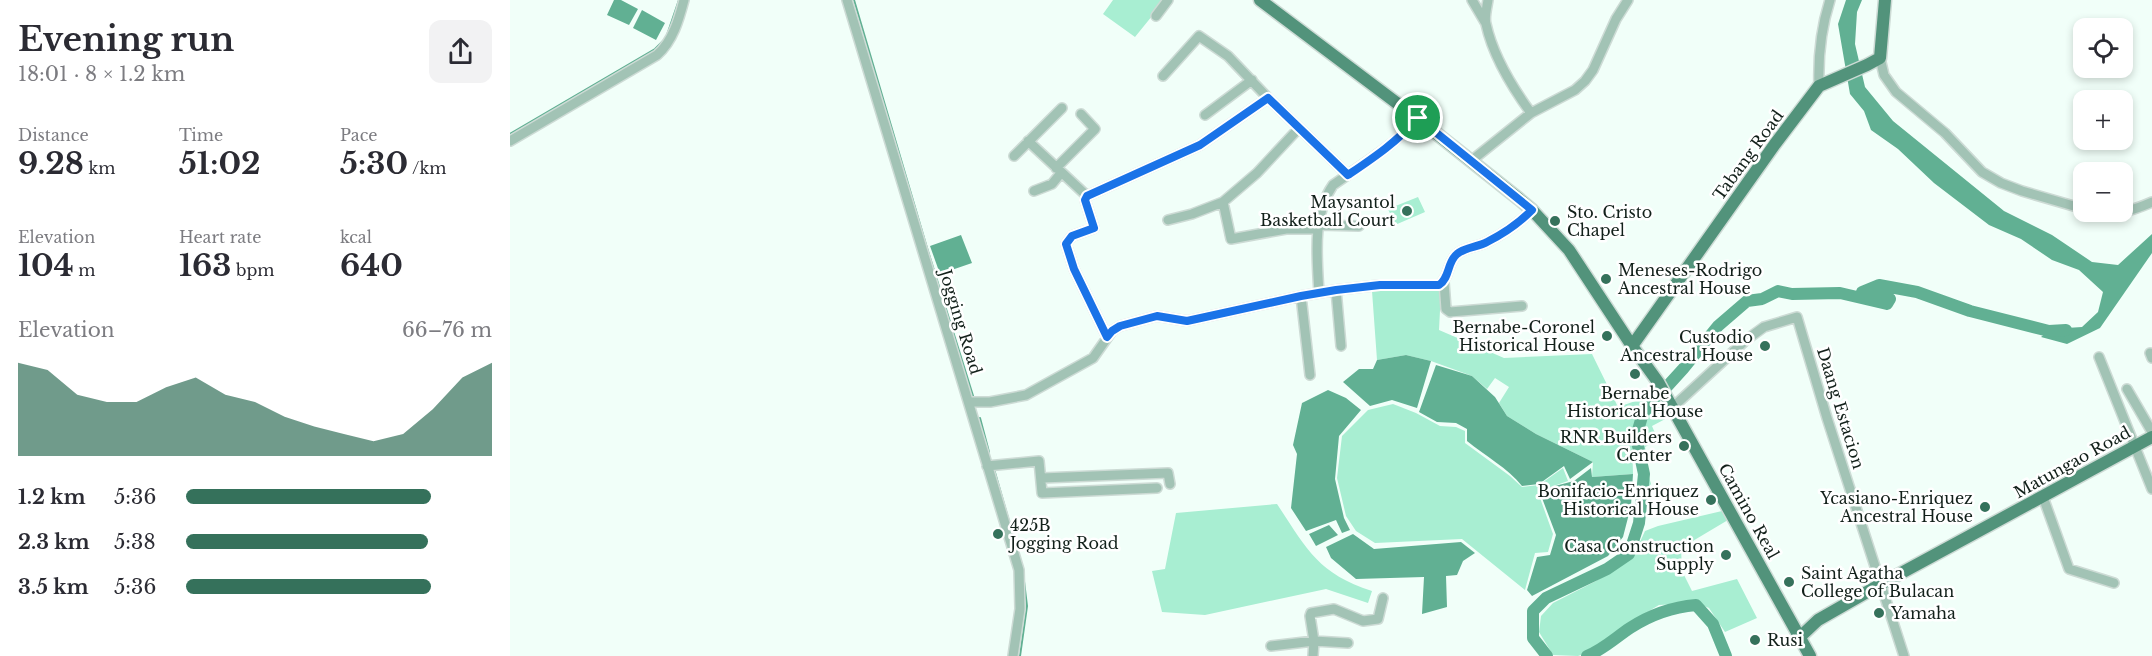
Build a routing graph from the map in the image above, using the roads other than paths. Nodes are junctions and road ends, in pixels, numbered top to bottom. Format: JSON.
{"nodes":[{"id":1,"x":684,"y":0,"type":"edge"},
{"id":2,"x":847,"y":0,"type":"edge"},
{"id":3,"x":1168,"y":0,"type":"edge"},
{"id":4,"x":1260,"y":0,"type":"edge"},
{"id":5,"x":1472,"y":0,"type":"edge"},
{"id":6,"x":1488,"y":0,"type":"edge"},
{"id":7,"x":1628,"y":0,"type":"edge"},
{"id":8,"x":1830,"y":0,"type":"edge"},
{"id":9,"x":1885,"y":0,"type":"edge"},
{"id":10,"x":1156,"y":16,"type":"dead end"},
{"id":11,"x":1485,"y":22,"type":"junction"},
{"id":12,"x":1880,"y":58,"type":"junction"},
{"id":13,"x":1163,"y":76,"type":"dead end"},
{"id":14,"x":1252,"y":80,"type":"junction"},
{"id":15,"x":1819,"y":87,"type":"junction"},
{"id":16,"x":1268,"y":98,"type":"junction"},
{"id":17,"x":1062,"y":108,"type":"dead end"},
{"id":18,"x":1531,"y":113,"type":"junction"},
{"id":19,"x":1081,"y":114,"type":"dead end"},
{"id":20,"x":1205,"y":115,"type":"dead end"},
{"id":21,"x":1418,"y":118,"type":"junction"},
{"id":22,"x":1299,"y":128,"type":"junction"},
{"id":23,"x":510,"y":141,"type":"edge"},
{"id":24,"x":1028,"y":141,"type":"junction"},
{"id":25,"x":1014,"y":156,"type":"dead end"},
{"id":26,"x":1471,"y":161,"type":"junction"},
{"id":27,"x":1058,"y":171,"type":"junction"},
{"id":28,"x":1348,"y":175,"type":"junction"},
{"id":29,"x":1034,"y":191,"type":"dead end"},
{"id":30,"x":1087,"y":196,"type":"junction"},
{"id":31,"x":1223,"y":202,"type":"junction"},
{"id":32,"x":2152,"y":202,"type":"edge"},
{"id":33,"x":2073,"y":206,"type":"edge"},
{"id":34,"x":1532,"y":210,"type":"junction"},
{"id":35,"x":2133,"y":210,"type":"edge"},
{"id":36,"x":1168,"y":220,"type":"dead end"},
{"id":37,"x":1359,"y":226,"type":"dead end"},
{"id":38,"x":1319,"y":227,"type":"junction"},
{"id":39,"x":1444,"y":282,"type":"junction"},
{"id":40,"x":1336,"y":290,"type":"junction"},
{"id":41,"x":1319,"y":293,"type":"junction"},
{"id":42,"x":1301,"y":296,"type":"junction"},
{"id":43,"x":1522,"y":306,"type":"dead end"},
{"id":44,"x":1107,"y":337,"type":"junction"},
{"id":45,"x":1341,"y":346,"type":"dead end"},
{"id":46,"x":1632,"y":346,"type":"junction"},
{"id":47,"x":2099,"y":357,"type":"dead end"},
{"id":48,"x":1311,"y":375,"type":"dead end"},
{"id":49,"x":2127,"y":389,"type":"dead end"},
{"id":50,"x":969,"y":402,"type":"junction"},
{"id":51,"x":1671,"y":403,"type":"junction"},
{"id":52,"x":2152,"y":432,"type":"edge"},
{"id":53,"x":2152,"y":438,"type":"edge"},
{"id":54,"x":2135,"y":447,"type":"junction"},
{"id":55,"x":987,"y":466,"type":"junction"},
{"id":56,"x":1042,"y":478,"type":"junction"},
{"id":57,"x":2151,"y":483,"type":"edge"},
{"id":58,"x":1170,"y":484,"type":"dead end"},
{"id":59,"x":1157,"y":488,"type":"dead end"},
{"id":60,"x":2043,"y":497,"type":"junction"},
{"id":61,"x":2114,"y":583,"type":"dead end"},
{"id":62,"x":1881,"y":584,"type":"junction"},
{"id":63,"x":1383,"y":598,"type":"dead end"},
{"id":64,"x":1818,"y":620,"type":"junction"},
{"id":65,"x":1792,"y":621,"type":"junction"},
{"id":66,"x":1801,"y":636,"type":"junction"},
{"id":67,"x":1314,"y":641,"type":"junction"},
{"id":68,"x":1348,"y":643,"type":"dead end"},
{"id":69,"x":1270,"y":646,"type":"dead end"},
{"id":70,"x":1012,"y":656,"type":"edge"},
{"id":71,"x":1313,"y":656,"type":"edge"},
{"id":72,"x":1810,"y":656,"type":"edge"},
{"id":73,"x":1904,"y":656,"type":"edge"}],
"edges":[{"from":1,"to":23,"type":"street"},
{"from":2,"to":50,"type":"street","name":"Jogging Road"},
{"from":3,"to":10,"type":"street"},
{"from":4,"to":21,"type":"main road","name":"Camino Real"},
{"from":5,"to":11,"type":"street"},
{"from":6,"to":11,"type":"street"},
{"from":7,"to":18,"type":"street"},
{"from":8,"to":15,"type":"street"},
{"from":9,"to":12,"type":"main road"},
{"from":11,"to":18,"type":"street"},
{"from":12,"to":15,"type":"main road","name":"Tabang Road"},
{"from":12,"to":33,"type":"street"},
{"from":13,"to":14,"type":"street"},
{"from":14,"to":16,"type":"street"},
{"from":14,"to":20,"type":"street"},
{"from":15,"to":46,"type":"main road","name":"Tabang Road"},
{"from":16,"to":22,"type":"street"},
{"from":16,"to":30,"type":"street"},
{"from":17,"to":24,"type":"street"},
{"from":18,"to":26,"type":"street"},
{"from":19,"to":27,"type":"street"},
{"from":21,"to":26,"type":"main road","name":"Camino Real"},
{"from":21,"to":28,"type":"street"},
{"from":22,"to":28,"type":"street"},
{"from":22,"to":31,"type":"street"},
{"from":24,"to":25,"type":"street"},
{"from":24,"to":27,"type":"street"},
{"from":26,"to":34,"type":"main road","name":"Camino Real"},
{"from":27,"to":29,"type":"street"},
{"from":27,"to":30,"type":"street"},
{"from":28,"to":38,"type":"street"},
{"from":30,"to":44,"type":"street"},
{"from":31,"to":36,"type":"street"},
{"from":31,"to":38,"type":"street"},
{"from":32,"to":35,"type":"street"},
{"from":34,"to":39,"type":"street"},
{"from":34,"to":46,"type":"main road","name":"Camino Real"},
{"from":37,"to":38,"type":"street"},
{"from":38,"to":41,"type":"street"},
{"from":39,"to":40,"type":"street"},
{"from":39,"to":43,"type":"street"},
{"from":40,"to":41,"type":"street"},
{"from":40,"to":45,"type":"street"},
{"from":41,"to":42,"type":"street"},
{"from":42,"to":44,"type":"street"},
{"from":42,"to":48,"type":"street"},
{"from":44,"to":50,"type":"street"},
{"from":46,"to":51,"type":"main road","name":"Camino Real"},
{"from":47,"to":54,"type":"street"},
{"from":49,"to":52,"type":"street"},
{"from":50,"to":55,"type":"street","name":"Jogging Road"},
{"from":51,"to":62,"type":"street","name":"Daang Estacion"},
{"from":51,"to":65,"type":"main road","name":"Camino Real"},
{"from":53,"to":54,"type":"main road","name":"Matungao Road"},
{"from":54,"to":57,"type":"street"},
{"from":54,"to":60,"type":"main road","name":"Matungao Road"},
{"from":55,"to":56,"type":"street"},
{"from":55,"to":70,"type":"street","name":"Jogging Road"},
{"from":56,"to":58,"type":"street"},
{"from":56,"to":59,"type":"street"},
{"from":60,"to":61,"type":"street"},
{"from":60,"to":62,"type":"main road","name":"Matungao Road"},
{"from":62,"to":64,"type":"main road","name":"Matungao Road"},
{"from":62,"to":73,"type":"street","name":"Daang Estacion"},
{"from":63,"to":67,"type":"street"},
{"from":64,"to":65,"type":"main road","name":"Matungao Road"},
{"from":64,"to":66,"type":"main road","name":"Matungao Road"},
{"from":65,"to":66,"type":"main road","name":"Camino Real"},
{"from":66,"to":72,"type":"main road","name":"Camino Real"},
{"from":67,"to":68,"type":"street"},
{"from":67,"to":69,"type":"street"},
{"from":67,"to":71,"type":"street"}]}
